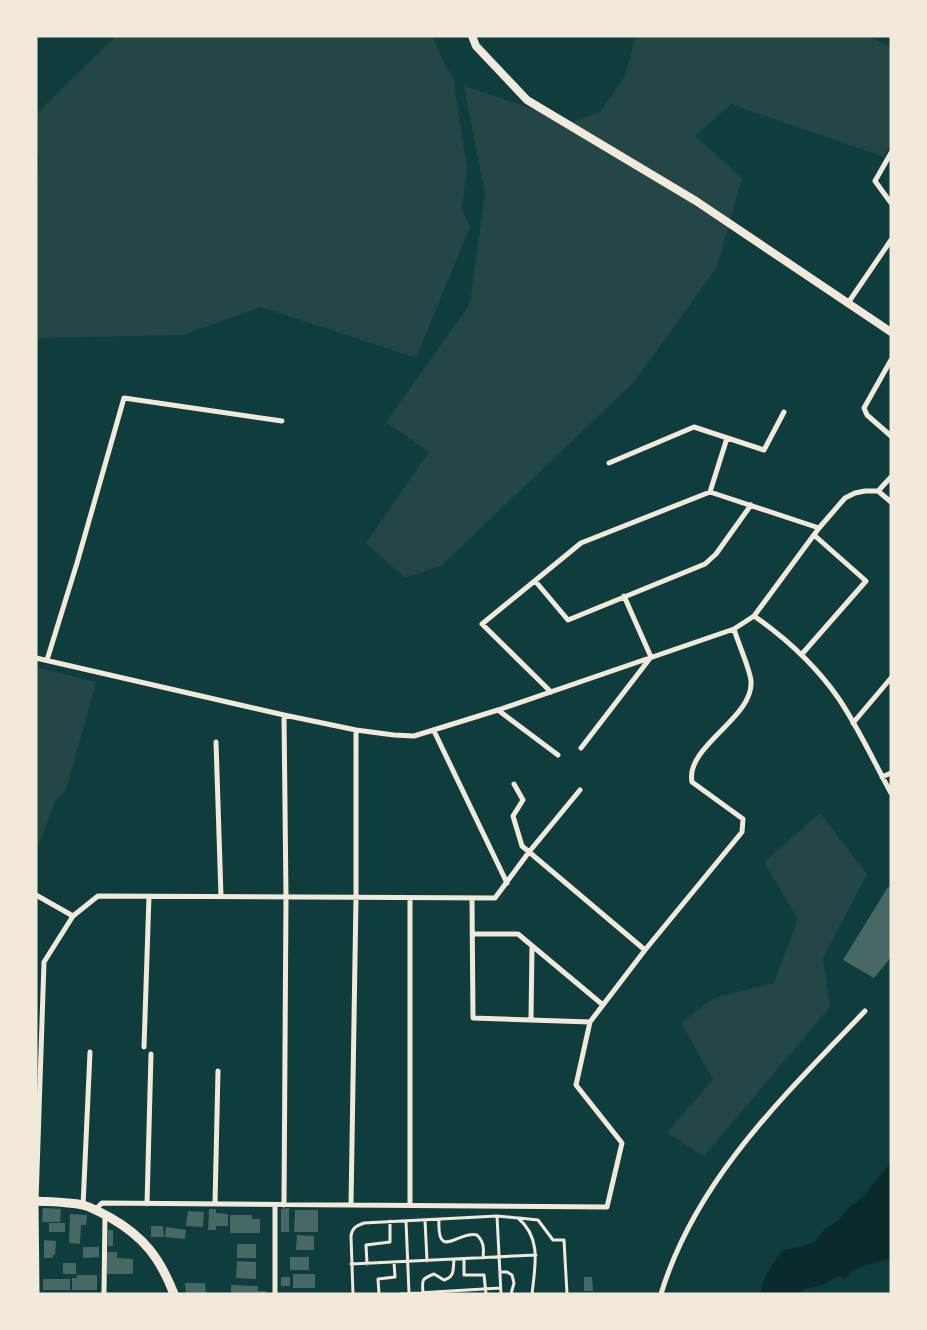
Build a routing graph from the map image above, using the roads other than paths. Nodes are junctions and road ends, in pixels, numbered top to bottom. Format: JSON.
{"nodes":[{"id":1,"x":472,"y":36,"type":"edge"},
{"id":2,"x":891,"y":153,"type":"edge"},
{"id":3,"x":891,"y":203,"type":"edge"},
{"id":4,"x":891,"y":240,"type":"edge"},
{"id":5,"x":848,"y":303,"type":"junction"},
{"id":6,"x":891,"y":332,"type":"edge"},
{"id":7,"x":891,"y":360,"type":"edge"},
{"id":8,"x":784,"y":412,"type":"dead end"},
{"id":9,"x":282,"y":421,"type":"dead end"},
{"id":10,"x":891,"y":436,"type":"edge"},
{"id":11,"x":727,"y":438,"type":"junction"},
{"id":12,"x":609,"y":463,"type":"dead end"},
{"id":13,"x":891,"y":477,"type":"edge"},
{"id":14,"x":878,"y":491,"type":"junction"},
{"id":15,"x":710,"y":492,"type":"junction"},
{"id":16,"x":891,"y":502,"type":"edge"},
{"id":17,"x":751,"y":505,"type":"junction"},
{"id":18,"x":820,"y":528,"type":"junction"},
{"id":19,"x":814,"y":535,"type":"junction"},
{"id":20,"x":536,"y":582,"type":"junction"},
{"id":21,"x":624,"y":596,"type":"junction"},
{"id":22,"x":754,"y":616,"type":"junction"},
{"id":23,"x":734,"y":630,"type":"junction"},
{"id":24,"x":802,"y":654,"type":"junction"},
{"id":25,"x":650,"y":657,"type":"junction"},
{"id":26,"x":36,"y":658,"type":"edge"},
{"id":27,"x":47,"y":660,"type":"junction"},
{"id":28,"x":891,"y":678,"type":"edge"},
{"id":29,"x":550,"y":692,"type":"junction"},
{"id":30,"x":498,"y":710,"type":"junction"},
{"id":31,"x":284,"y":715,"type":"junction"},
{"id":32,"x":853,"y":723,"type":"junction"},
{"id":33,"x":356,"y":730,"type":"junction"},
{"id":34,"x":434,"y":731,"type":"junction"},
{"id":35,"x":216,"y":742,"type":"dead end"},
{"id":36,"x":581,"y":748,"type":"dead end"},
{"id":37,"x":558,"y":755,"type":"dead end"},
{"id":38,"x":891,"y":773,"type":"edge"},
{"id":39,"x":882,"y":777,"type":"junction"},
{"id":40,"x":514,"y":784,"type":"dead end"},
{"id":41,"x":580,"y":790,"type":"dead end"},
{"id":42,"x":891,"y":793,"type":"edge"},
{"id":43,"x":529,"y":852,"type":"junction"},
{"id":44,"x":507,"y":883,"type":"junction"},
{"id":45,"x":36,"y":895,"type":"edge"},
{"id":46,"x":150,"y":896,"type":"junction"},
{"id":47,"x":221,"y":896,"type":"junction"},
{"id":48,"x":286,"y":897,"type":"junction"},
{"id":49,"x":356,"y":898,"type":"junction"},
{"id":50,"x":410,"y":898,"type":"junction"},
{"id":51,"x":472,"y":899,"type":"junction"},
{"id":52,"x":73,"y":916,"type":"junction"},
{"id":53,"x":472,"y":934,"type":"junction"},
{"id":54,"x":532,"y":946,"type":"junction"},
{"id":55,"x":645,"y":950,"type":"junction"},
{"id":56,"x":603,"y":1005,"type":"junction"},
{"id":57,"x":865,"y":1011,"type":"dead end"},
{"id":58,"x":532,"y":1020,"type":"junction"},
{"id":59,"x":590,"y":1022,"type":"junction"},
{"id":60,"x":144,"y":1047,"type":"dead end"},
{"id":61,"x":90,"y":1052,"type":"dead end"},
{"id":62,"x":151,"y":1054,"type":"dead end"},
{"id":63,"x":218,"y":1071,"type":"dead end"},
{"id":64,"x":36,"y":1201,"type":"edge"},
{"id":65,"x":147,"y":1204,"type":"junction"},
{"id":66,"x":215,"y":1204,"type":"junction"},
{"id":67,"x":275,"y":1205,"type":"junction"},
{"id":68,"x":284,"y":1205,"type":"junction"},
{"id":69,"x":352,"y":1205,"type":"junction"},
{"id":70,"x":410,"y":1205,"type":"junction"},
{"id":71,"x":83,"y":1206,"type":"junction"},
{"id":72,"x":96,"y":1210,"type":"junction"},
{"id":73,"x":105,"y":1214,"type":"junction"},
{"id":74,"x":497,"y":1216,"type":"junction"},
{"id":75,"x":518,"y":1218,"type":"junction"},
{"id":76,"x":426,"y":1220,"type":"junction"},
{"id":77,"x":439,"y":1220,"type":"junction"},
{"id":78,"x":406,"y":1221,"type":"junction"},
{"id":79,"x":390,"y":1222,"type":"junction"},
{"id":80,"x":536,"y":1255,"type":"junction"},
{"id":81,"x":499,"y":1257,"type":"junction"},
{"id":82,"x":483,"y":1258,"type":"junction"},
{"id":83,"x":454,"y":1259,"type":"junction"},
{"id":84,"x":464,"y":1259,"type":"junction"},
{"id":85,"x":427,"y":1261,"type":"junction"},
{"id":86,"x":394,"y":1262,"type":"junction"},
{"id":87,"x":408,"y":1262,"type":"junction"},
{"id":88,"x":351,"y":1264,"type":"junction"},
{"id":89,"x":367,"y":1264,"type":"junction"},
{"id":90,"x":500,"y":1272,"type":"junction"},
{"id":91,"x":500,"y":1288,"type":"junction"},
{"id":92,"x":486,"y":1289,"type":"junction"},
{"id":93,"x":422,"y":1293,"type":"edge"},
{"id":94,"x":36,"y":1294,"type":"edge"},
{"id":95,"x":104,"y":1294,"type":"edge"},
{"id":96,"x":174,"y":1294,"type":"edge"},
{"id":97,"x":275,"y":1294,"type":"edge"},
{"id":98,"x":353,"y":1294,"type":"edge"},
{"id":99,"x":379,"y":1294,"type":"edge"},
{"id":100,"x":401,"y":1294,"type":"edge"},
{"id":101,"x":409,"y":1294,"type":"edge"},
{"id":102,"x":486,"y":1294,"type":"edge"},
{"id":103,"x":501,"y":1294,"type":"edge"},
{"id":104,"x":511,"y":1294,"type":"edge"},
{"id":105,"x":532,"y":1294,"type":"edge"},
{"id":106,"x":567,"y":1294,"type":"edge"},
{"id":107,"x":660,"y":1294,"type":"edge"}],
"edges":[{"from":1,"to":5,"type":"street"},
{"from":2,"to":3,"type":"street"},
{"from":4,"to":5,"type":"street"},
{"from":5,"to":6,"type":"street"},
{"from":7,"to":10,"type":"street"},
{"from":8,"to":11,"type":"street"},
{"from":9,"to":27,"type":"street"},
{"from":11,"to":12,"type":"street"},
{"from":11,"to":15,"type":"street"},
{"from":13,"to":14,"type":"street"},
{"from":14,"to":16,"type":"street"},
{"from":14,"to":18,"type":"street"},
{"from":15,"to":17,"type":"street"},
{"from":15,"to":20,"type":"street"},
{"from":17,"to":18,"type":"street"},
{"from":17,"to":21,"type":"street"},
{"from":18,"to":19,"type":"street"},
{"from":19,"to":22,"type":"street"},
{"from":19,"to":24,"type":"street"},
{"from":20,"to":21,"type":"street"},
{"from":20,"to":29,"type":"street"},
{"from":21,"to":25,"type":"street"},
{"from":22,"to":23,"type":"street"},
{"from":22,"to":24,"type":"street"},
{"from":23,"to":25,"type":"street"},
{"from":23,"to":55,"type":"street"},
{"from":24,"to":32,"type":"street"},
{"from":25,"to":29,"type":"street"},
{"from":25,"to":36,"type":"street"},
{"from":26,"to":27,"type":"street"},
{"from":27,"to":31,"type":"street"},
{"from":28,"to":32,"type":"street"},
{"from":29,"to":30,"type":"street"},
{"from":30,"to":34,"type":"street"},
{"from":30,"to":37,"type":"street"},
{"from":31,"to":33,"type":"street"},
{"from":31,"to":48,"type":"street"},
{"from":32,"to":39,"type":"street"},
{"from":33,"to":34,"type":"street"},
{"from":33,"to":49,"type":"street"},
{"from":34,"to":44,"type":"street"},
{"from":35,"to":47,"type":"street"},
{"from":38,"to":39,"type":"street"},
{"from":39,"to":42,"type":"street"},
{"from":40,"to":43,"type":"street"},
{"from":41,"to":43,"type":"street"},
{"from":43,"to":44,"type":"street"},
{"from":43,"to":55,"type":"street"},
{"from":44,"to":51,"type":"street"},
{"from":45,"to":52,"type":"street"},
{"from":46,"to":47,"type":"street"},
{"from":46,"to":52,"type":"street"},
{"from":46,"to":60,"type":"street"},
{"from":47,"to":48,"type":"street"},
{"from":48,"to":49,"type":"street"},
{"from":48,"to":68,"type":"street"},
{"from":49,"to":50,"type":"street"},
{"from":49,"to":69,"type":"street"},
{"from":50,"to":51,"type":"street"},
{"from":50,"to":70,"type":"street"},
{"from":51,"to":53,"type":"street"},
{"from":52,"to":64,"type":"street"},
{"from":53,"to":54,"type":"street"},
{"from":53,"to":58,"type":"street"},
{"from":54,"to":56,"type":"street"},
{"from":54,"to":58,"type":"street"},
{"from":55,"to":56,"type":"street"},
{"from":56,"to":59,"type":"street"},
{"from":57,"to":107,"type":"street"},
{"from":58,"to":59,"type":"street"},
{"from":59,"to":70,"type":"street"},
{"from":61,"to":71,"type":"street"},
{"from":62,"to":65,"type":"street"},
{"from":63,"to":66,"type":"street"},
{"from":64,"to":71,"type":"main road"},
{"from":64,"to":94,"type":"street"},
{"from":65,"to":66,"type":"street"},
{"from":65,"to":72,"type":"street"},
{"from":66,"to":67,"type":"street"},
{"from":67,"to":68,"type":"street"},
{"from":67,"to":97,"type":"street"},
{"from":68,"to":69,"type":"street"},
{"from":69,"to":70,"type":"street"},
{"from":71,"to":72,"type":"main road"},
{"from":72,"to":73,"type":"main road"},
{"from":73,"to":95,"type":"street"},
{"from":73,"to":96,"type":"main road"},
{"from":74,"to":75,"type":"lane"},
{"from":74,"to":77,"type":"lane"},
{"from":74,"to":81,"type":"lane"},
{"from":75,"to":80,"type":"lane"},
{"from":75,"to":106,"type":"lane"},
{"from":76,"to":77,"type":"lane"},
{"from":76,"to":78,"type":"lane"},
{"from":76,"to":85,"type":"lane"},
{"from":77,"to":82,"type":"lane"},
{"from":78,"to":79,"type":"lane"},
{"from":78,"to":87,"type":"lane"},
{"from":79,"to":88,"type":"lane"},
{"from":79,"to":89,"type":"lane"},
{"from":80,"to":81,"type":"lane"},
{"from":80,"to":105,"type":"lane"},
{"from":81,"to":82,"type":"lane"},
{"from":81,"to":90,"type":"lane"},
{"from":82,"to":84,"type":"lane"},
{"from":83,"to":84,"type":"lane"},
{"from":83,"to":85,"type":"lane"},
{"from":83,"to":93,"type":"lane"},
{"from":84,"to":92,"type":"lane"},
{"from":85,"to":87,"type":"lane"},
{"from":86,"to":87,"type":"lane"},
{"from":86,"to":89,"type":"lane"},
{"from":86,"to":99,"type":"lane"},
{"from":87,"to":101,"type":"lane"},
{"from":88,"to":89,"type":"lane"},
{"from":88,"to":98,"type":"lane"},
{"from":90,"to":91,"type":"lane"},
{"from":90,"to":104,"type":"lane"},
{"from":91,"to":92,"type":"lane"},
{"from":91,"to":103,"type":"lane"},
{"from":92,"to":93,"type":"lane"},
{"from":92,"to":102,"type":"lane"},
{"from":93,"to":101,"type":"lane"},
{"from":100,"to":101,"type":"lane"}]}
